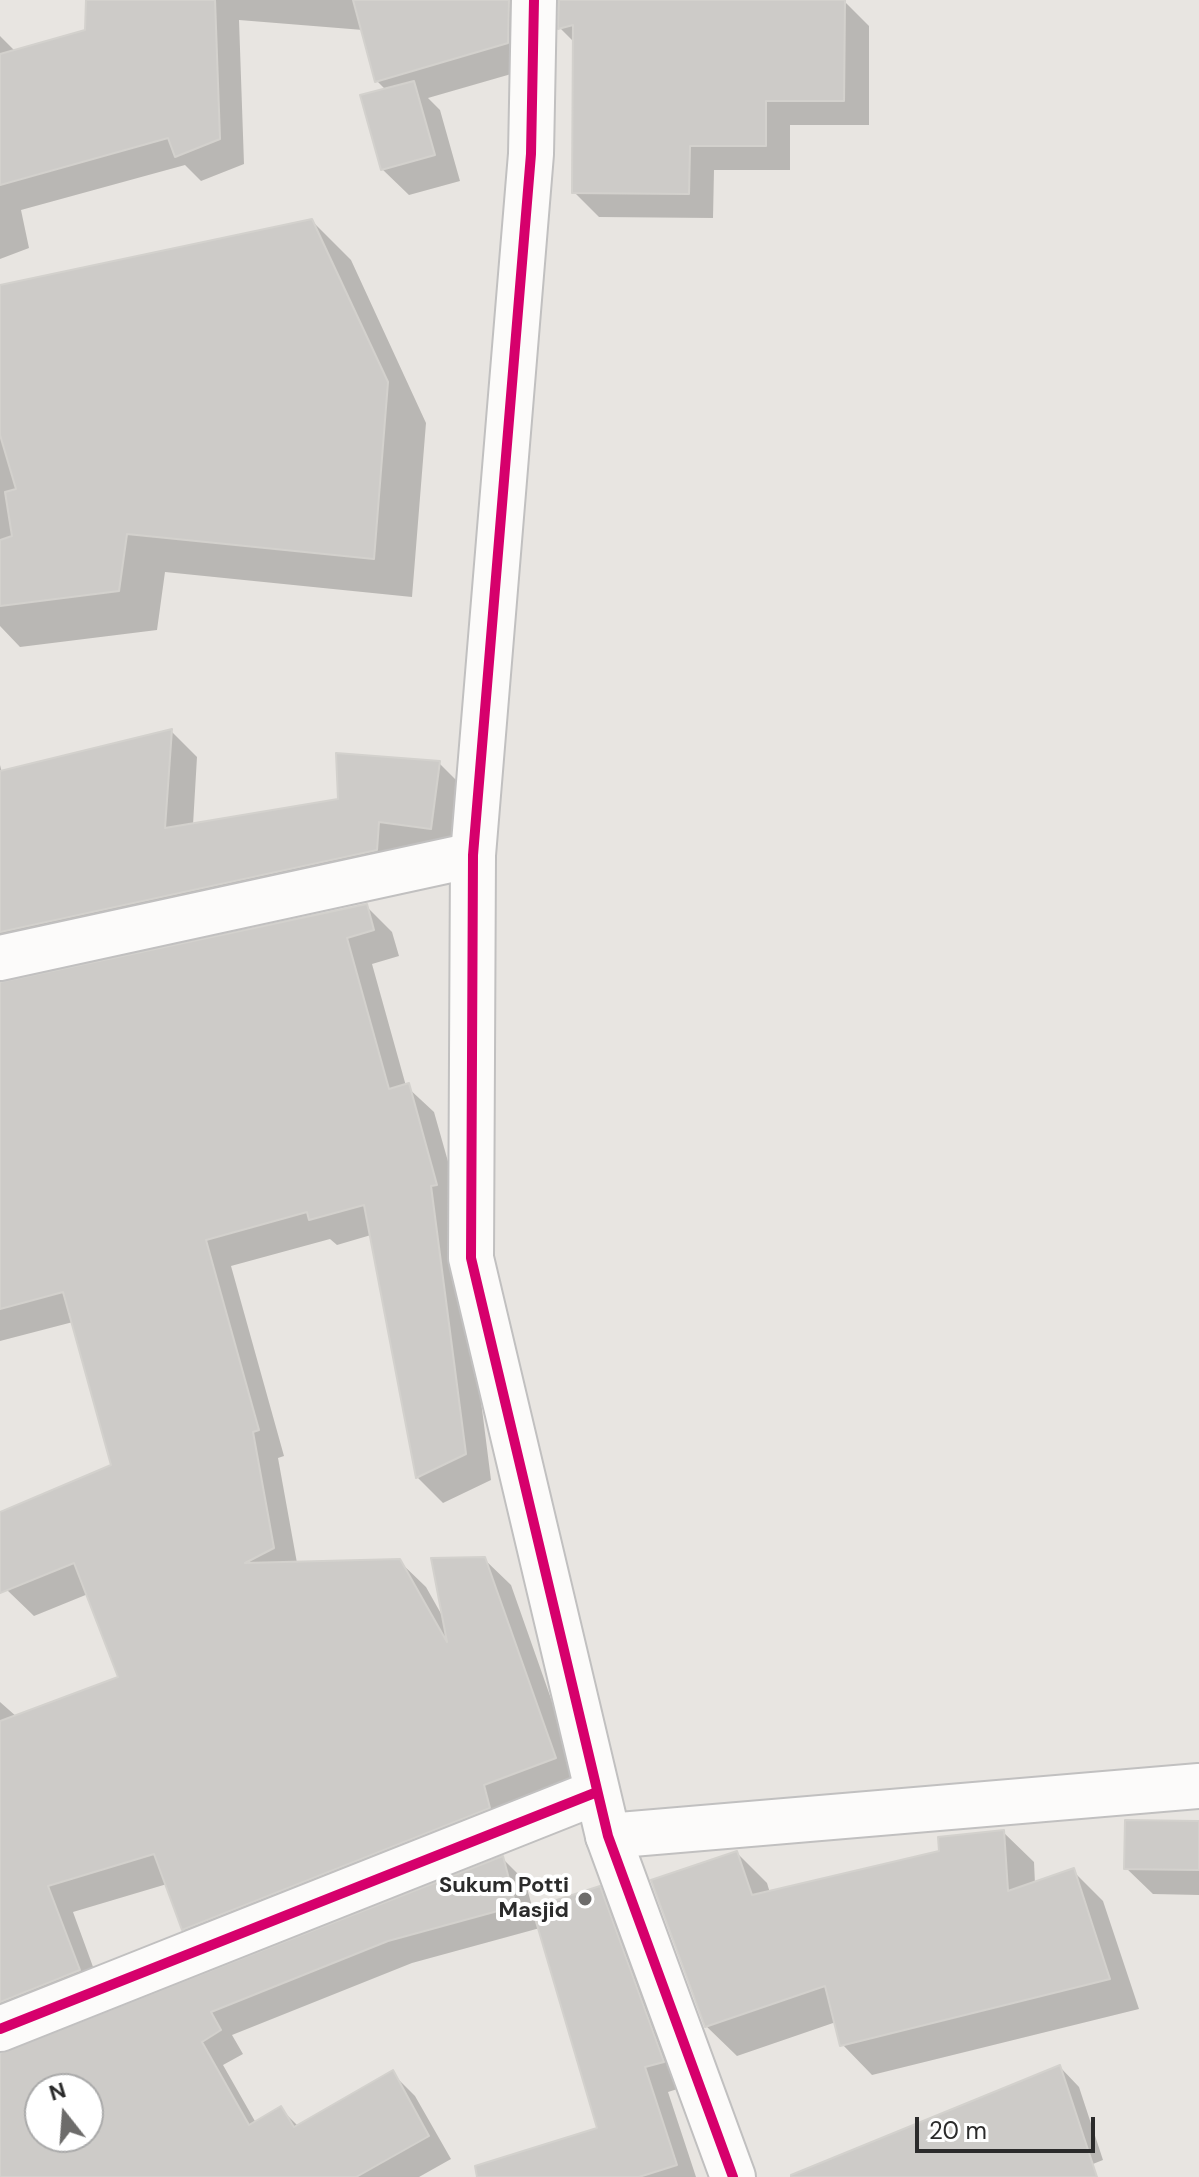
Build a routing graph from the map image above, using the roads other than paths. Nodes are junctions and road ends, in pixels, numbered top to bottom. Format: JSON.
{"nodes":[{"id":1,"x":534,"y":0,"type":"edge"},
{"id":2,"x":473,"y":855,"type":"junction"},
{"id":3,"x":0,"y":958,"type":"edge"},
{"id":4,"x":1199,"y":1786,"type":"edge"},
{"id":5,"x":597,"y":1792,"type":"junction"},
{"id":6,"x":608,"y":1836,"type":"junction"},
{"id":7,"x":0,"y":2029,"type":"edge"},
{"id":8,"x":733,"y":2177,"type":"edge"}],
"edges":[{"from":1,"to":2,"type":"street"},
{"from":2,"to":3,"type":"street"},
{"from":2,"to":5,"type":"street"},
{"from":4,"to":6,"type":"street"},
{"from":5,"to":6,"type":"street"},
{"from":5,"to":7,"type":"street"},
{"from":6,"to":8,"type":"street"}]}
